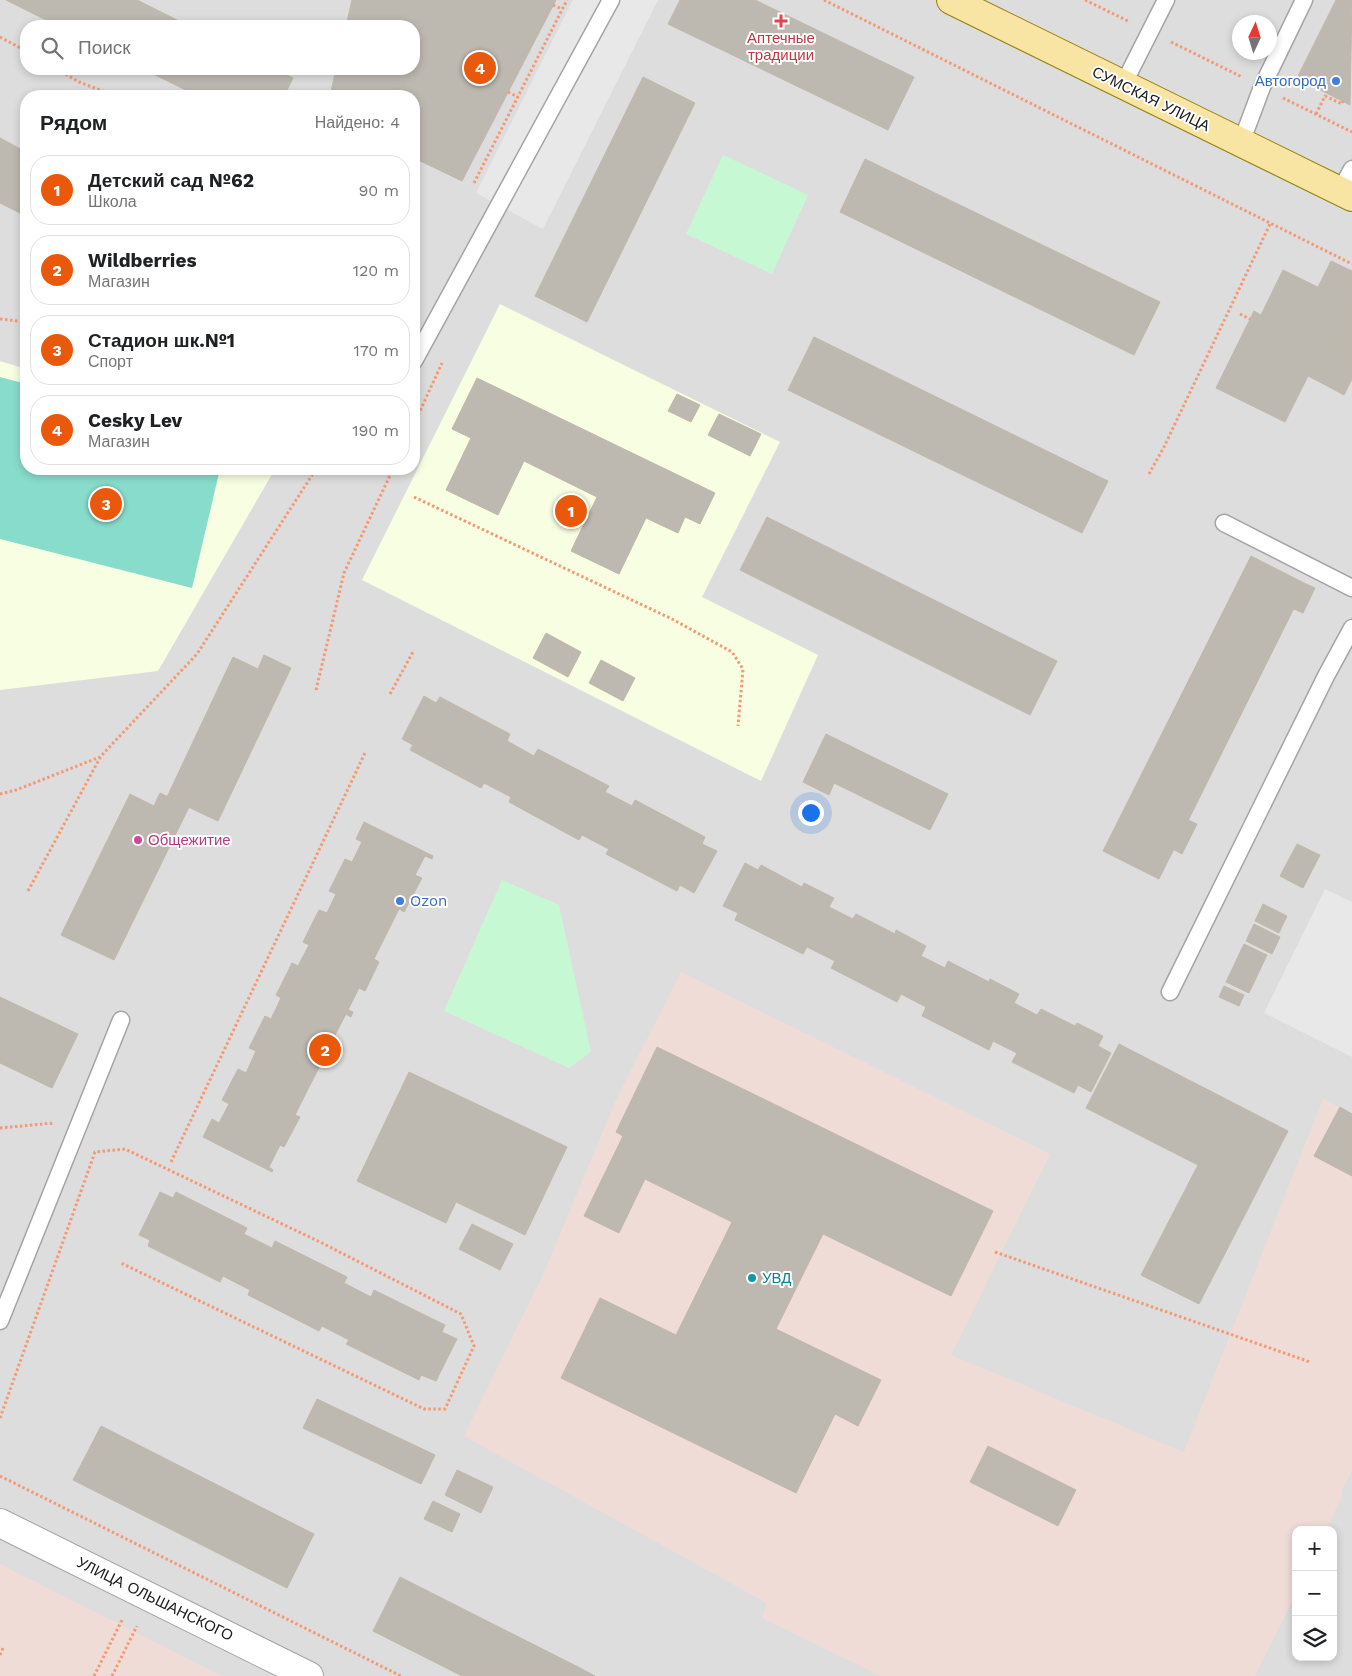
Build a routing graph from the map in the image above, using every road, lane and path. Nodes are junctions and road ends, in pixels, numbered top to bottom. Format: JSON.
{"nodes":[{"id":1,"x":567,"y":0,"type":"edge"},
{"id":2,"x":611,"y":0,"type":"edge"},
{"id":3,"x":824,"y":0,"type":"edge"},
{"id":4,"x":951,"y":0,"type":"edge"},
{"id":5,"x":1085,"y":0,"type":"edge"},
{"id":6,"x":1166,"y":0,"type":"edge"},
{"id":7,"x":1304,"y":0,"type":"edge"},
{"id":8,"x":553,"y":5,"type":"dead end"},
{"id":9,"x":562,"y":10,"type":"junction"},
{"id":10,"x":1150,"y":32,"type":"junction"},
{"id":11,"x":0,"y":36,"type":"edge"},
{"id":12,"x":20,"y":48,"type":"edge"},
{"id":13,"x":67,"y":75,"type":"edge"},
{"id":14,"x":1123,"y":85,"type":"junction"},
{"id":15,"x":1262,"y":87,"type":"junction"},
{"id":16,"x":100,"y":90,"type":"edge"},
{"id":17,"x":508,"y":92,"type":"dead end"},
{"id":18,"x":518,"y":97,"type":"junction"},
{"id":19,"x":1343,"y":101,"type":"dead end"},
{"id":20,"x":1316,"y":114,"type":"junction"},
{"id":21,"x":1352,"y":132,"type":"edge"},
{"id":22,"x":1241,"y":143,"type":"junction"},
{"id":23,"x":474,"y":183,"type":"dead end"},
{"id":24,"x":1348,"y":186,"type":"edge"},
{"id":25,"x":1270,"y":224,"type":"junction"},
{"id":26,"x":1352,"y":264,"type":"edge"},
{"id":27,"x":1240,"y":314,"type":"dead end"},
{"id":28,"x":0,"y":319,"type":"edge"},
{"id":29,"x":1250,"y":319,"type":"dead end"},
{"id":30,"x":20,"y":321,"type":"edge"},
{"id":31,"x":420,"y":350,"type":"edge"},
{"id":32,"x":1148,"y":474,"type":"dead end"},
{"id":33,"x":312,"y":475,"type":"edge"},
{"id":34,"x":390,"y":475,"type":"edge"},
{"id":35,"x":414,"y":497,"type":"dead end"},
{"id":36,"x":1224,"y":523,"type":"dead end"},
{"id":37,"x":1352,"y":588,"type":"edge"},
{"id":38,"x":1352,"y":628,"type":"edge"},
{"id":39,"x":414,"y":650,"type":"dead end"},
{"id":40,"x":316,"y":690,"type":"dead end"},
{"id":41,"x":390,"y":694,"type":"dead end"},
{"id":42,"x":738,"y":726,"type":"dead end"},
{"id":43,"x":365,"y":753,"type":"dead end"},
{"id":44,"x":101,"y":756,"type":"junction"},
{"id":45,"x":0,"y":794,"type":"edge"},
{"id":46,"x":28,"y":891,"type":"dead end"},
{"id":47,"x":1170,"y":992,"type":"dead end"},
{"id":48,"x":121,"y":1020,"type":"dead end"},
{"id":49,"x":81,"y":1121,"type":"junction"},
{"id":50,"x":0,"y":1128,"type":"edge"},
{"id":51,"x":171,"y":1162,"type":"dead end"},
{"id":52,"x":995,"y":1252,"type":"dead end"},
{"id":53,"x":121,"y":1263,"type":"dead end"},
{"id":54,"x":0,"y":1321,"type":"edge"},
{"id":55,"x":1310,"y":1362,"type":"dead end"},
{"id":56,"x":0,"y":1418,"type":"edge"},
{"id":57,"x":0,"y":1476,"type":"edge"},
{"id":58,"x":0,"y":1523,"type":"edge"},
{"id":59,"x":123,"y":1618,"type":"dead end"},
{"id":60,"x":137,"y":1626,"type":"dead end"},
{"id":61,"x":94,"y":1676,"type":"edge"},
{"id":62,"x":112,"y":1676,"type":"edge"},
{"id":63,"x":310,"y":1676,"type":"edge"},
{"id":64,"x":400,"y":1676,"type":"edge"}],
"edges":[{"from":1,"to":9,"type":"path"},
{"from":2,"to":31,"type":"lane"},
{"from":3,"to":25,"type":"path"},
{"from":4,"to":14,"type":"main road","name":"СУМСКАЯ УЛИЦА"},
{"from":5,"to":10,"type":"path"},
{"from":6,"to":10,"type":"lane"},
{"from":7,"to":15,"type":"lane"},
{"from":8,"to":9,"type":"path"},
{"from":9,"to":18,"type":"path"},
{"from":10,"to":14,"type":"lane"},
{"from":10,"to":15,"type":"path"},
{"from":11,"to":12,"type":"path"},
{"from":13,"to":16,"type":"path"},
{"from":14,"to":22,"type":"main road","name":"СУМСКАЯ УЛИЦА"},
{"from":15,"to":20,"type":"path"},
{"from":15,"to":22,"type":"lane"},
{"from":17,"to":18,"type":"path"},
{"from":18,"to":23,"type":"path"},
{"from":19,"to":20,"type":"path"},
{"from":20,"to":21,"type":"path"},
{"from":22,"to":24,"type":"main road","name":"СУМСКАЯ УЛИЦА"},
{"from":25,"to":26,"type":"path"},
{"from":25,"to":32,"type":"path"},
{"from":27,"to":29,"type":"path"},
{"from":28,"to":30,"type":"path"},
{"from":33,"to":44,"type":"path"},
{"from":34,"to":40,"type":"path"},
{"from":35,"to":42,"type":"path"},
{"from":36,"to":37,"type":"lane"},
{"from":38,"to":47,"type":"lane"},
{"from":39,"to":41,"type":"path"},
{"from":43,"to":51,"type":"path"},
{"from":44,"to":45,"type":"path"},
{"from":44,"to":46,"type":"path"},
{"from":48,"to":49,"type":"lane"},
{"from":49,"to":50,"type":"path"},
{"from":49,"to":54,"type":"lane"},
{"from":52,"to":55,"type":"path"},
{"from":53,"to":56,"type":"path"},
{"from":57,"to":64,"type":"path"},
{"from":58,"to":63,"type":"street","name":"УЛИЦА ОЛЬШАНСКОГО"},
{"from":59,"to":61,"type":"path"},
{"from":60,"to":62,"type":"path"}]}
